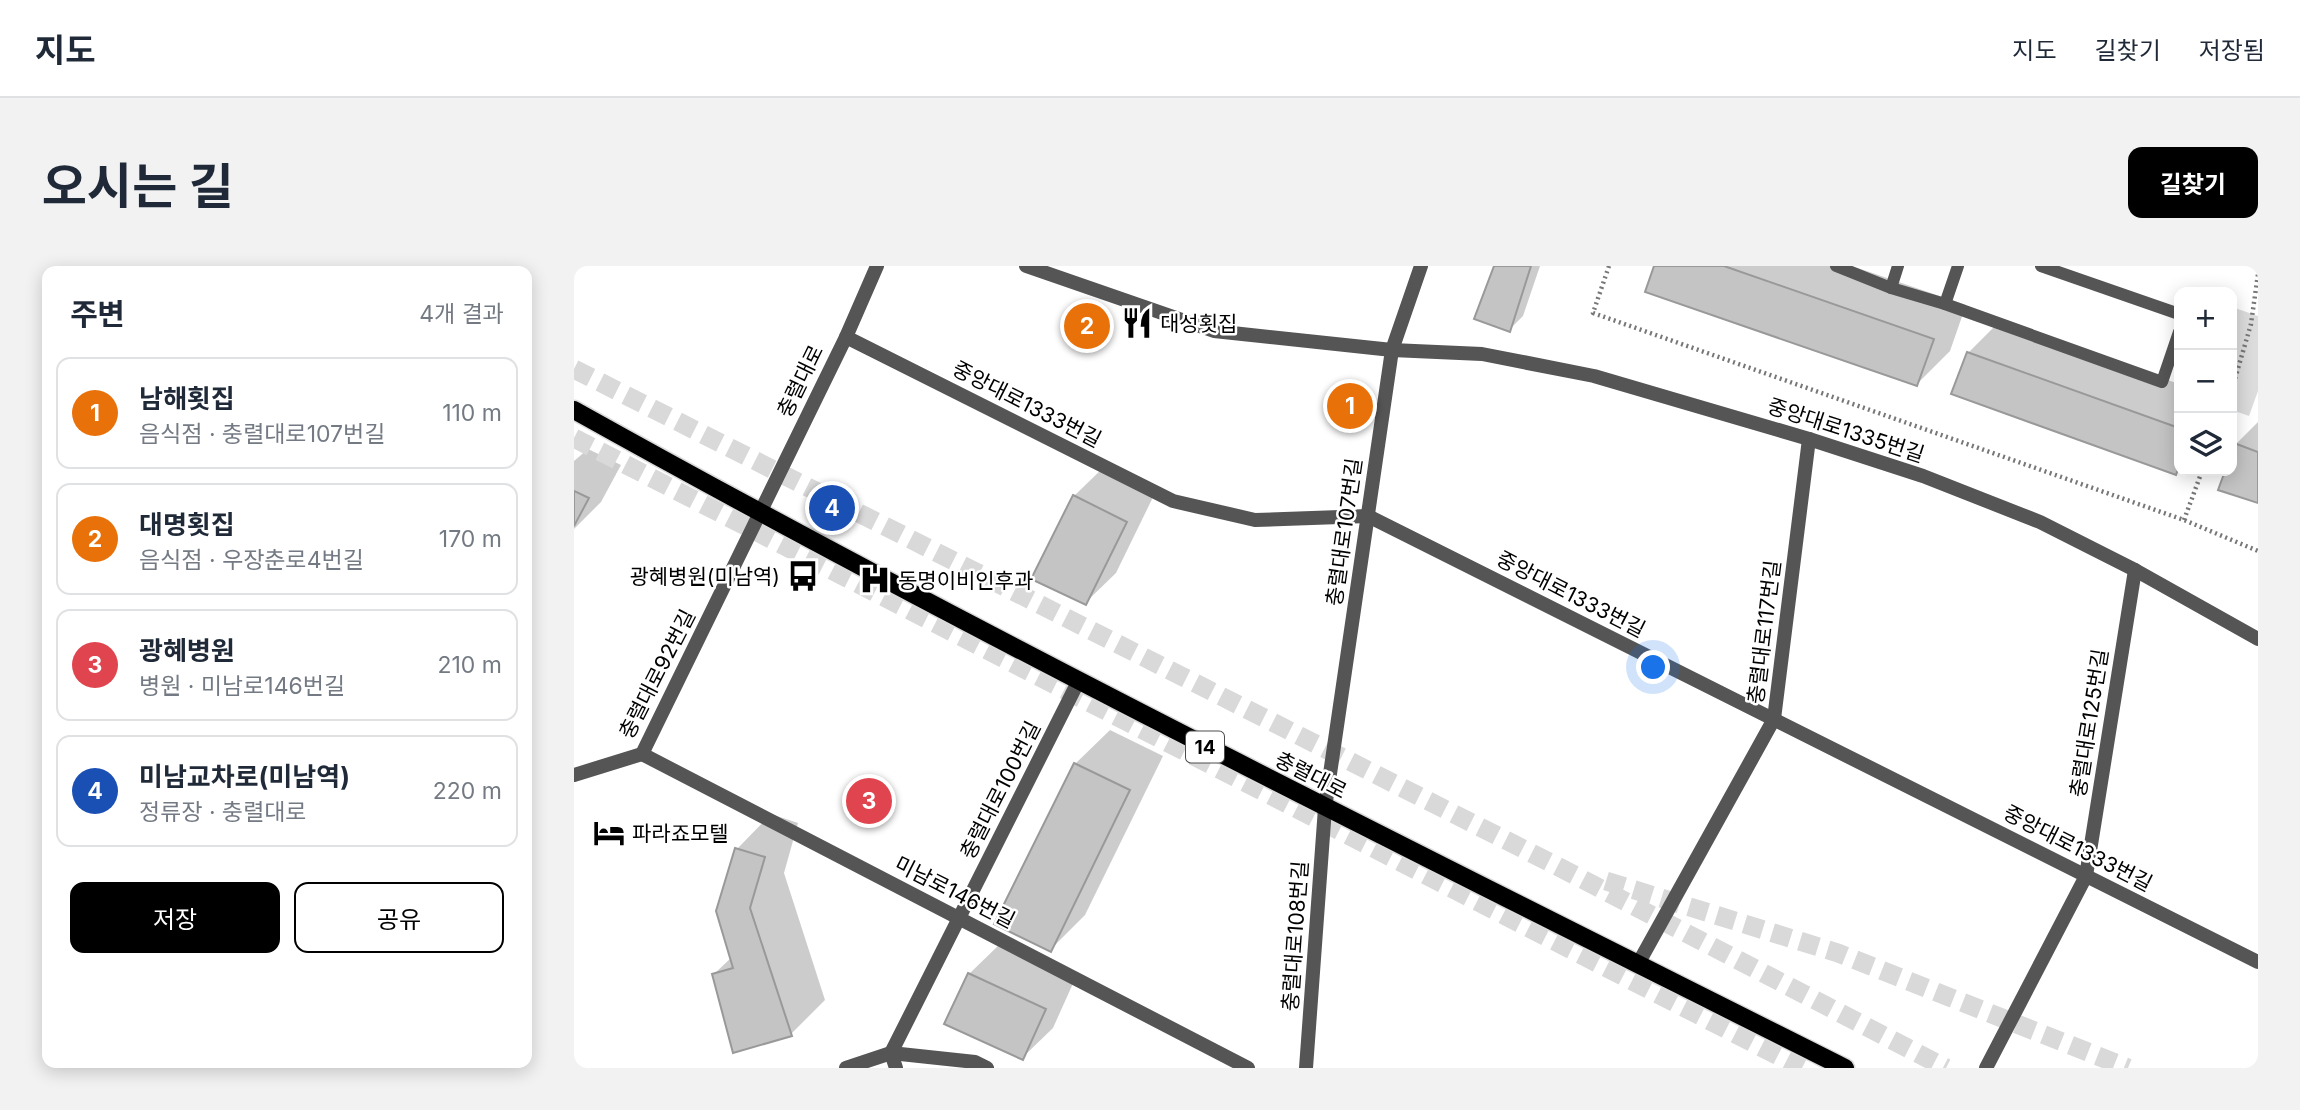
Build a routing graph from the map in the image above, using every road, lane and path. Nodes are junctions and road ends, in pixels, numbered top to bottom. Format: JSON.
{"nodes":[{"id":1,"x":877,"y":266,"type":"edge"},
{"id":2,"x":1026,"y":266,"type":"edge"},
{"id":3,"x":1421,"y":266,"type":"edge"},
{"id":4,"x":1609,"y":266,"type":"edge"},
{"id":5,"x":1898,"y":266,"type":"edge"},
{"id":6,"x":1958,"y":266,"type":"edge"},
{"id":7,"x":2040,"y":266,"type":"edge"},
{"id":8,"x":1842,"y":267,"type":"edge"},
{"id":9,"x":2258,"y":274,"type":"edge"},
{"id":10,"x":1891,"y":288,"type":"junction"},
{"id":11,"x":1945,"y":304,"type":"junction"},
{"id":12,"x":2174,"y":312,"type":"edge"},
{"id":13,"x":846,"y":338,"type":"junction"},
{"id":14,"x":2174,"y":347,"type":"edge"},
{"id":15,"x":1392,"y":350,"type":"junction"},
{"id":16,"x":2237,"y":371,"type":"edge"},
{"id":17,"x":574,"y":410,"type":"edge"},
{"id":18,"x":1809,"y":439,"type":"junction"},
{"id":19,"x":2200,"y":476,"type":"edge"},
{"id":20,"x":761,"y":514,"type":"junction"},
{"id":21,"x":1368,"y":516,"type":"junction"},
{"id":22,"x":2184,"y":520,"type":"junction"},
{"id":23,"x":2258,"y":551,"type":"edge"},
{"id":24,"x":2134,"y":570,"type":"junction"},
{"id":25,"x":2258,"y":639,"type":"edge"},
{"id":26,"x":1078,"y":682,"type":"junction"},
{"id":27,"x":1774,"y":719,"type":"junction"},
{"id":28,"x":642,"y":754,"type":"junction"},
{"id":29,"x":574,"y":775,"type":"edge"},
{"id":30,"x":1325,"y":808,"type":"junction"},
{"id":31,"x":2086,"y":876,"type":"junction"},
{"id":32,"x":959,"y":918,"type":"junction"},
{"id":33,"x":2258,"y":962,"type":"edge"},
{"id":34,"x":1638,"y":964,"type":"junction"},
{"id":35,"x":891,"y":1053,"type":"junction"},
{"id":36,"x":846,"y":1068,"type":"edge"},
{"id":37,"x":896,"y":1068,"type":"edge"},
{"id":38,"x":987,"y":1068,"type":"edge"},
{"id":39,"x":1248,"y":1068,"type":"edge"},
{"id":40,"x":1306,"y":1068,"type":"edge"},
{"id":41,"x":1845,"y":1068,"type":"edge"},
{"id":42,"x":1986,"y":1068,"type":"edge"}],
"edges":[{"from":1,"to":13,"type":"street","name":"충렬대로"},
{"from":2,"to":15,"type":"street","name":"중앙대로1335번길"},
{"from":3,"to":15,"type":"street","name":"충렬대로107번길"},
{"from":4,"to":22,"type":"path"},
{"from":5,"to":10,"type":"lane"},
{"from":6,"to":11,"type":"lane"},
{"from":7,"to":12,"type":"lane"},
{"from":8,"to":10,"type":"lane"},
{"from":9,"to":16,"type":"path"},
{"from":10,"to":11,"type":"lane"},
{"from":11,"to":14,"type":"lane"},
{"from":13,"to":20,"type":"street","name":"충렬대로"},
{"from":13,"to":21,"type":"street","name":"중앙대로1333번길"},
{"from":15,"to":18,"type":"street","name":"중앙대로1335번길"},
{"from":15,"to":21,"type":"street","name":"충렬대로107번길"},
{"from":17,"to":20,"type":"main road","name":"충렬대로","number":"14"},
{"from":18,"to":24,"type":"street","name":"중앙대로1335번길"},
{"from":18,"to":27,"type":"street","name":"충렬대로117번길"},
{"from":19,"to":22,"type":"path"},
{"from":20,"to":26,"type":"main road","name":"충렬대로","number":"14"},
{"from":20,"to":28,"type":"street","name":"충렬대로92번길"},
{"from":21,"to":27,"type":"street","name":"중앙대로1333번길"},
{"from":21,"to":30,"type":"street","name":"충렬대로107번길"},
{"from":22,"to":23,"type":"path"},
{"from":24,"to":25,"type":"street","name":"중앙대로1335번길"},
{"from":24,"to":31,"type":"street","name":"충렬대로125번길"},
{"from":26,"to":30,"type":"main road","name":"충렬대로","number":"14"},
{"from":26,"to":32,"type":"street","name":"충렬대로100번길"},
{"from":27,"to":31,"type":"street","name":"중앙대로1333번길"},
{"from":27,"to":34,"type":"street","name":"충렬대로117번길"},
{"from":28,"to":29,"type":"street","name":"충렬대로92번길"},
{"from":28,"to":32,"type":"street","name":"미남로146번길"},
{"from":30,"to":34,"type":"main road","name":"충렬대로","number":"14"},
{"from":30,"to":40,"type":"street","name":"충렬대로108번길"},
{"from":31,"to":33,"type":"street","name":"중앙대로1333번길"},
{"from":31,"to":42,"type":"street","name":"충렬대로125번길"},
{"from":32,"to":35,"type":"street","name":"충렬대로100번길"},
{"from":32,"to":39,"type":"street","name":"미남로146번길"},
{"from":34,"to":41,"type":"main road","name":"충렬대로","number":"14"},
{"from":35,"to":36,"type":"street"},
{"from":35,"to":37,"type":"street"},
{"from":35,"to":38,"type":"street"}]}
